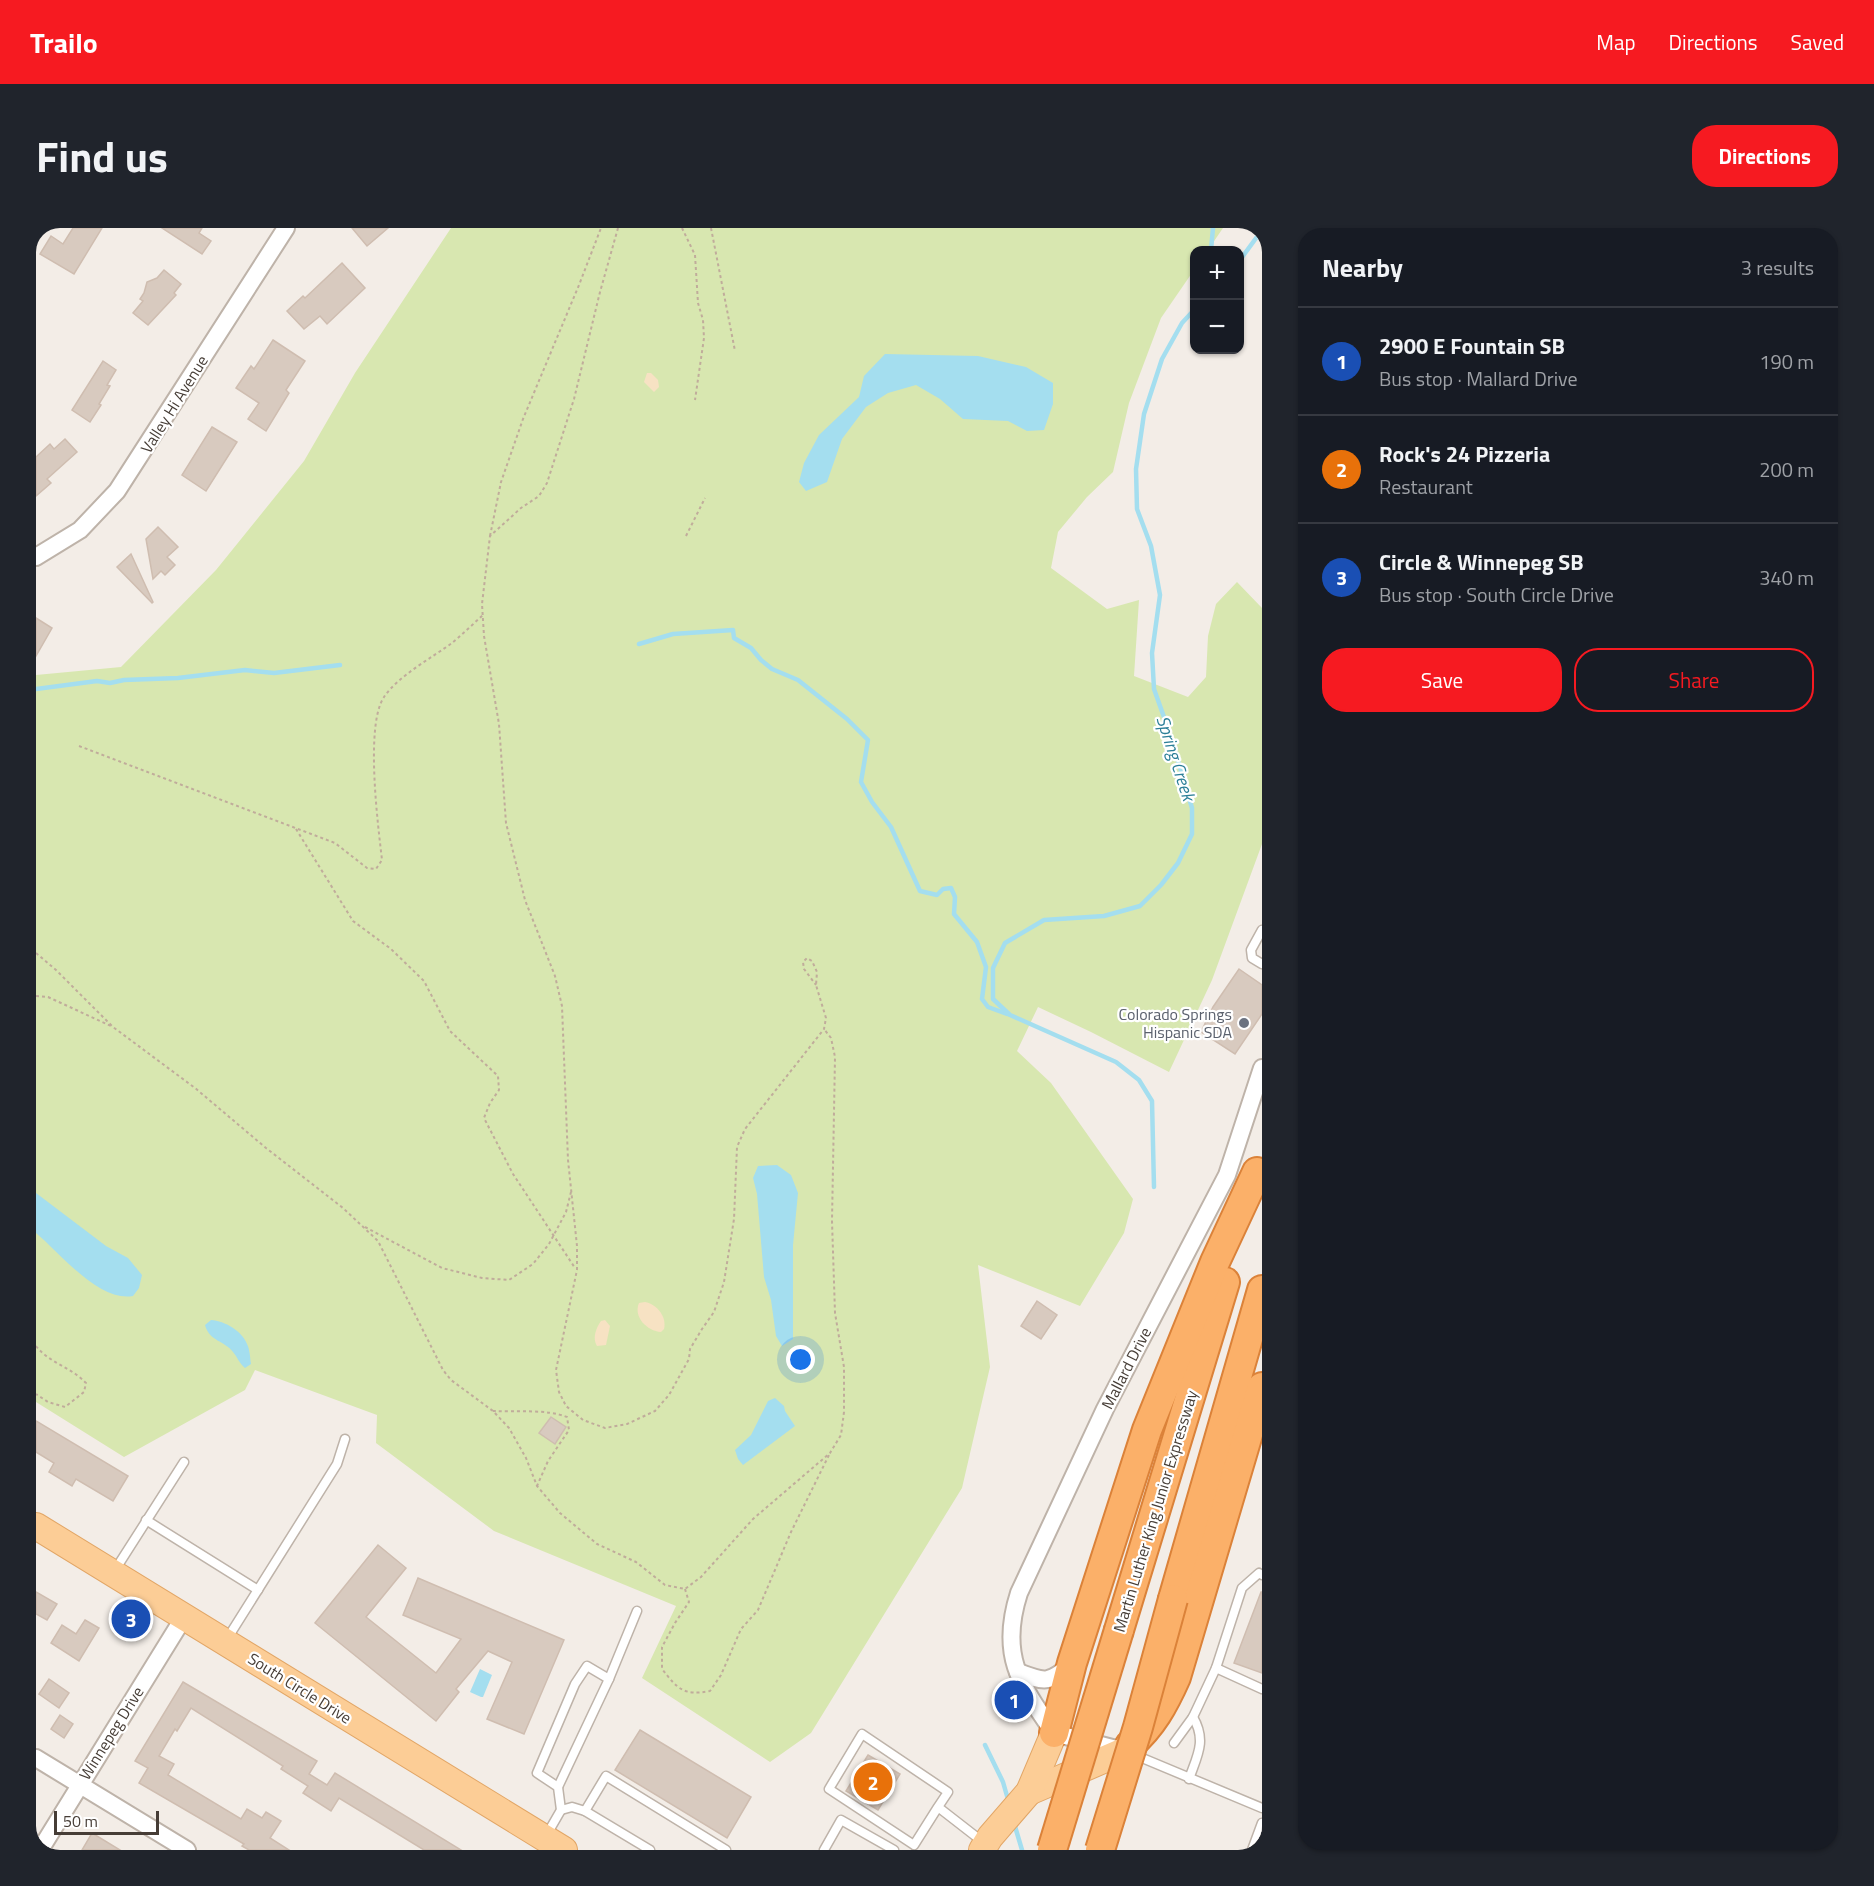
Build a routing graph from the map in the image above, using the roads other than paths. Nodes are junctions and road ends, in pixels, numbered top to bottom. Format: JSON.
{"nodes":[{"id":1,"x":286,"y":228,"type":"edge"},
{"id":2,"x":36,"y":557,"type":"edge"},
{"id":3,"x":1262,"y":930,"type":"edge"},
{"id":4,"x":1262,"y":964,"type":"edge"},
{"id":5,"x":1262,"y":1068,"type":"edge"},
{"id":6,"x":1259,"y":1163,"type":"edge"},
{"id":7,"x":1262,"y":1290,"type":"edge"},
{"id":8,"x":1262,"y":1387,"type":"edge"},
{"id":9,"x":345,"y":1439,"type":"dead end"},
{"id":10,"x":184,"y":1462,"type":"dead end"},
{"id":11,"x":146,"y":1520,"type":"junction"},
{"id":12,"x":36,"y":1526,"type":"edge"},
{"id":13,"x":112,"y":1574,"type":"junction"},
{"id":14,"x":1262,"y":1575,"type":"edge"},
{"id":15,"x":258,"y":1590,"type":"junction"},
{"id":16,"x":637,"y":1611,"type":"dead end"},
{"id":17,"x":184,"y":1617,"type":"junction"},
{"id":18,"x":225,"y":1642,"type":"junction"},
{"id":19,"x":1072,"y":1663,"type":"junction"},
{"id":20,"x":1216,"y":1668,"type":"junction"},
{"id":21,"x":1018,"y":1672,"type":"junction"},
{"id":22,"x":609,"y":1679,"type":"junction"},
{"id":23,"x":1262,"y":1689,"type":"edge"},
{"id":24,"x":1193,"y":1717,"type":"junction"},
{"id":25,"x":1066,"y":1736,"type":"junction"},
{"id":26,"x":1174,"y":1743,"type":"dead end"},
{"id":27,"x":1124,"y":1751,"type":"junction"},
{"id":28,"x":36,"y":1758,"type":"edge"},
{"id":29,"x":1189,"y":1779,"type":"junction"},
{"id":30,"x":79,"y":1785,"type":"junction"},
{"id":31,"x":558,"y":1787,"type":"junction"},
{"id":32,"x":1037,"y":1788,"type":"junction"},
{"id":33,"x":938,"y":1807,"type":"junction"},
{"id":34,"x":1262,"y":1808,"type":"edge"},
{"id":35,"x":561,"y":1810,"type":"junction"},
{"id":36,"x":585,"y":1810,"type":"junction"},
{"id":37,"x":1262,"y":1823,"type":"edge"},
{"id":38,"x":555,"y":1844,"type":"edge"},
{"id":39,"x":986,"y":1844,"type":"edge"},
{"id":40,"x":40,"y":1850,"type":"edge"},
{"id":41,"x":187,"y":1850,"type":"edge"},
{"id":42,"x":650,"y":1850,"type":"edge"},
{"id":43,"x":726,"y":1850,"type":"edge"},
{"id":44,"x":824,"y":1850,"type":"edge"},
{"id":45,"x":894,"y":1850,"type":"edge"},
{"id":46,"x":1052,"y":1850,"type":"edge"},
{"id":47,"x":1100,"y":1850,"type":"edge"},
{"id":48,"x":1252,"y":1850,"type":"edge"}],
"edges":[{"from":1,"to":2,"type":"street","name":"Valley Hi Avenue"},
{"from":3,"to":4,"type":"lane"},
{"from":5,"to":21,"type":"street","name":"Mallard Drive"},
{"from":6,"to":19,"type":"highway"},
{"from":6,"to":46,"type":"highway","name":"Martin Luther King Junior Expressway","bridge":true},
{"from":7,"to":47,"type":"highway","bridge":true},
{"from":8,"to":27,"type":"highway"},
{"from":9,"to":15,"type":"lane"},
{"from":10,"to":11,"type":"lane"},
{"from":11,"to":13,"type":"lane"},
{"from":11,"to":15,"type":"lane"},
{"from":12,"to":13,"type":"main road","name":"South Circle Drive"},
{"from":13,"to":17,"type":"main road","name":"South Circle Drive"},
{"from":14,"to":20,"type":"lane"},
{"from":15,"to":18,"type":"lane"},
{"from":16,"to":22,"type":"lane"},
{"from":17,"to":18,"type":"main road","name":"South Circle Drive"},
{"from":17,"to":30,"type":"street","name":"Winnepeg Drive"},
{"from":18,"to":38,"type":"main road","name":"South Circle Drive"},
{"from":19,"to":21,"type":"street"},
{"from":19,"to":25,"type":"highway"},
{"from":20,"to":23,"type":"lane"},
{"from":20,"to":24,"type":"lane"},
{"from":21,"to":25,"type":"street","name":"Mallard Drive"},
{"from":22,"to":31,"type":"lane"},
{"from":22,"to":31,"type":"lane"},
{"from":24,"to":26,"type":"lane"},
{"from":24,"to":29,"type":"lane"},
{"from":25,"to":27,"type":"street"},
{"from":25,"to":32,"type":"main road"},
{"from":27,"to":29,"type":"lane"},
{"from":27,"to":32,"type":"main road"},
{"from":28,"to":30,"type":"street"},
{"from":29,"to":34,"type":"lane"},
{"from":30,"to":40,"type":"street","name":"Winnepeg Drive"},
{"from":30,"to":41,"type":"street"},
{"from":31,"to":35,"type":"lane"},
{"from":32,"to":39,"type":"main road"},
{"from":33,"to":33,"type":"lane"},
{"from":33,"to":39,"type":"lane"},
{"from":35,"to":36,"type":"lane"},
{"from":35,"to":38,"type":"lane"},
{"from":36,"to":42,"type":"lane"},
{"from":36,"to":43,"type":"lane"},
{"from":37,"to":48,"type":"lane"},
{"from":44,"to":45,"type":"lane"}]}
